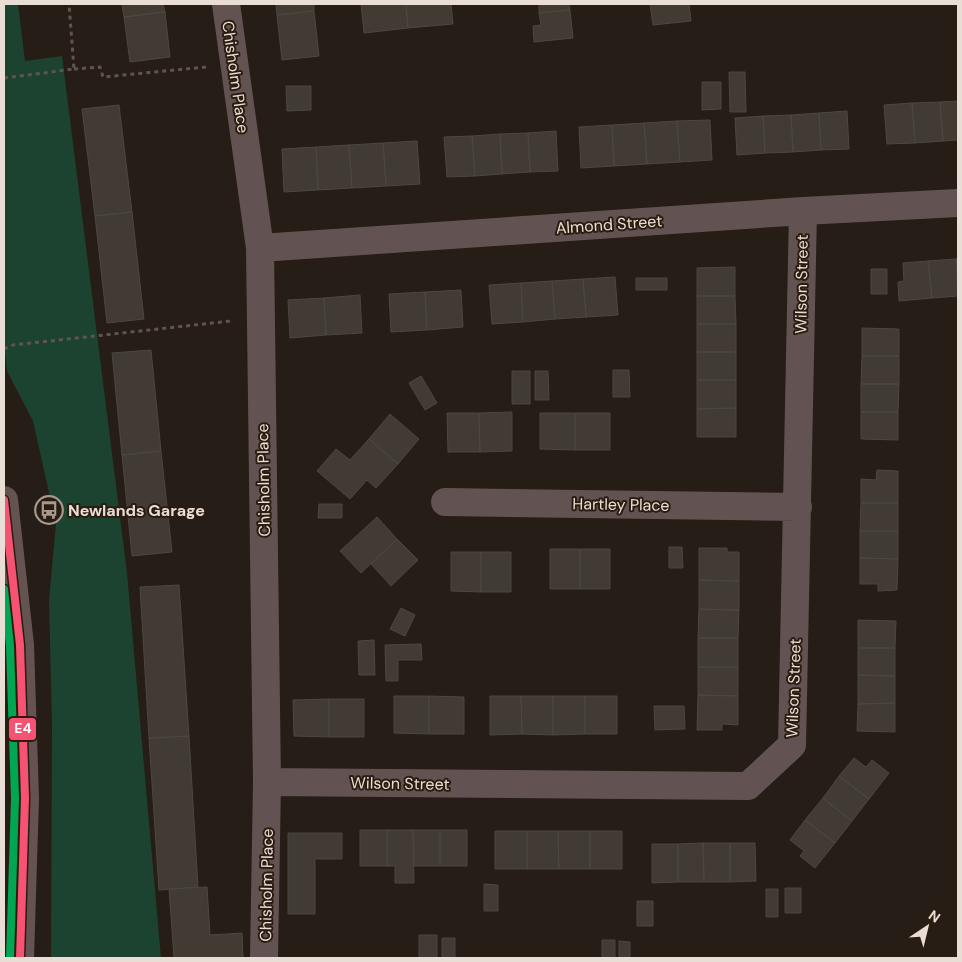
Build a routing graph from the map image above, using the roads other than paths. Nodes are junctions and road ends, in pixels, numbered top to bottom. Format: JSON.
{"nodes":[{"id":1,"x":226,"y":4,"type":"edge"},
{"id":2,"x":958,"y":203,"type":"edge"},
{"id":3,"x":803,"y":211,"type":"junction"},
{"id":4,"x":260,"y":248,"type":"junction"},
{"id":5,"x":4,"y":500,"type":"edge"},
{"id":6,"x":445,"y":502,"type":"dead end"},
{"id":7,"x":798,"y":507,"type":"junction"},
{"id":8,"x":268,"y":782,"type":"junction"},
{"id":9,"x":20,"y":958,"type":"edge"},
{"id":10,"x":264,"y":958,"type":"edge"}],
"edges":[{"from":1,"to":4,"type":"street","name":"Chisholm Place"},
{"from":2,"to":3,"type":"street","name":"Almond Street"},
{"from":3,"to":4,"type":"street","name":"Almond Street"},
{"from":3,"to":7,"type":"street","name":"Wilson Street"},
{"from":4,"to":8,"type":"street","name":"Chisholm Place"},
{"from":5,"to":9,"type":"main road"},
{"from":6,"to":7,"type":"street","name":"Hartley Place"},
{"from":7,"to":8,"type":"street","name":"Wilson Street"},
{"from":8,"to":10,"type":"street","name":"Chisholm Place"}]}
